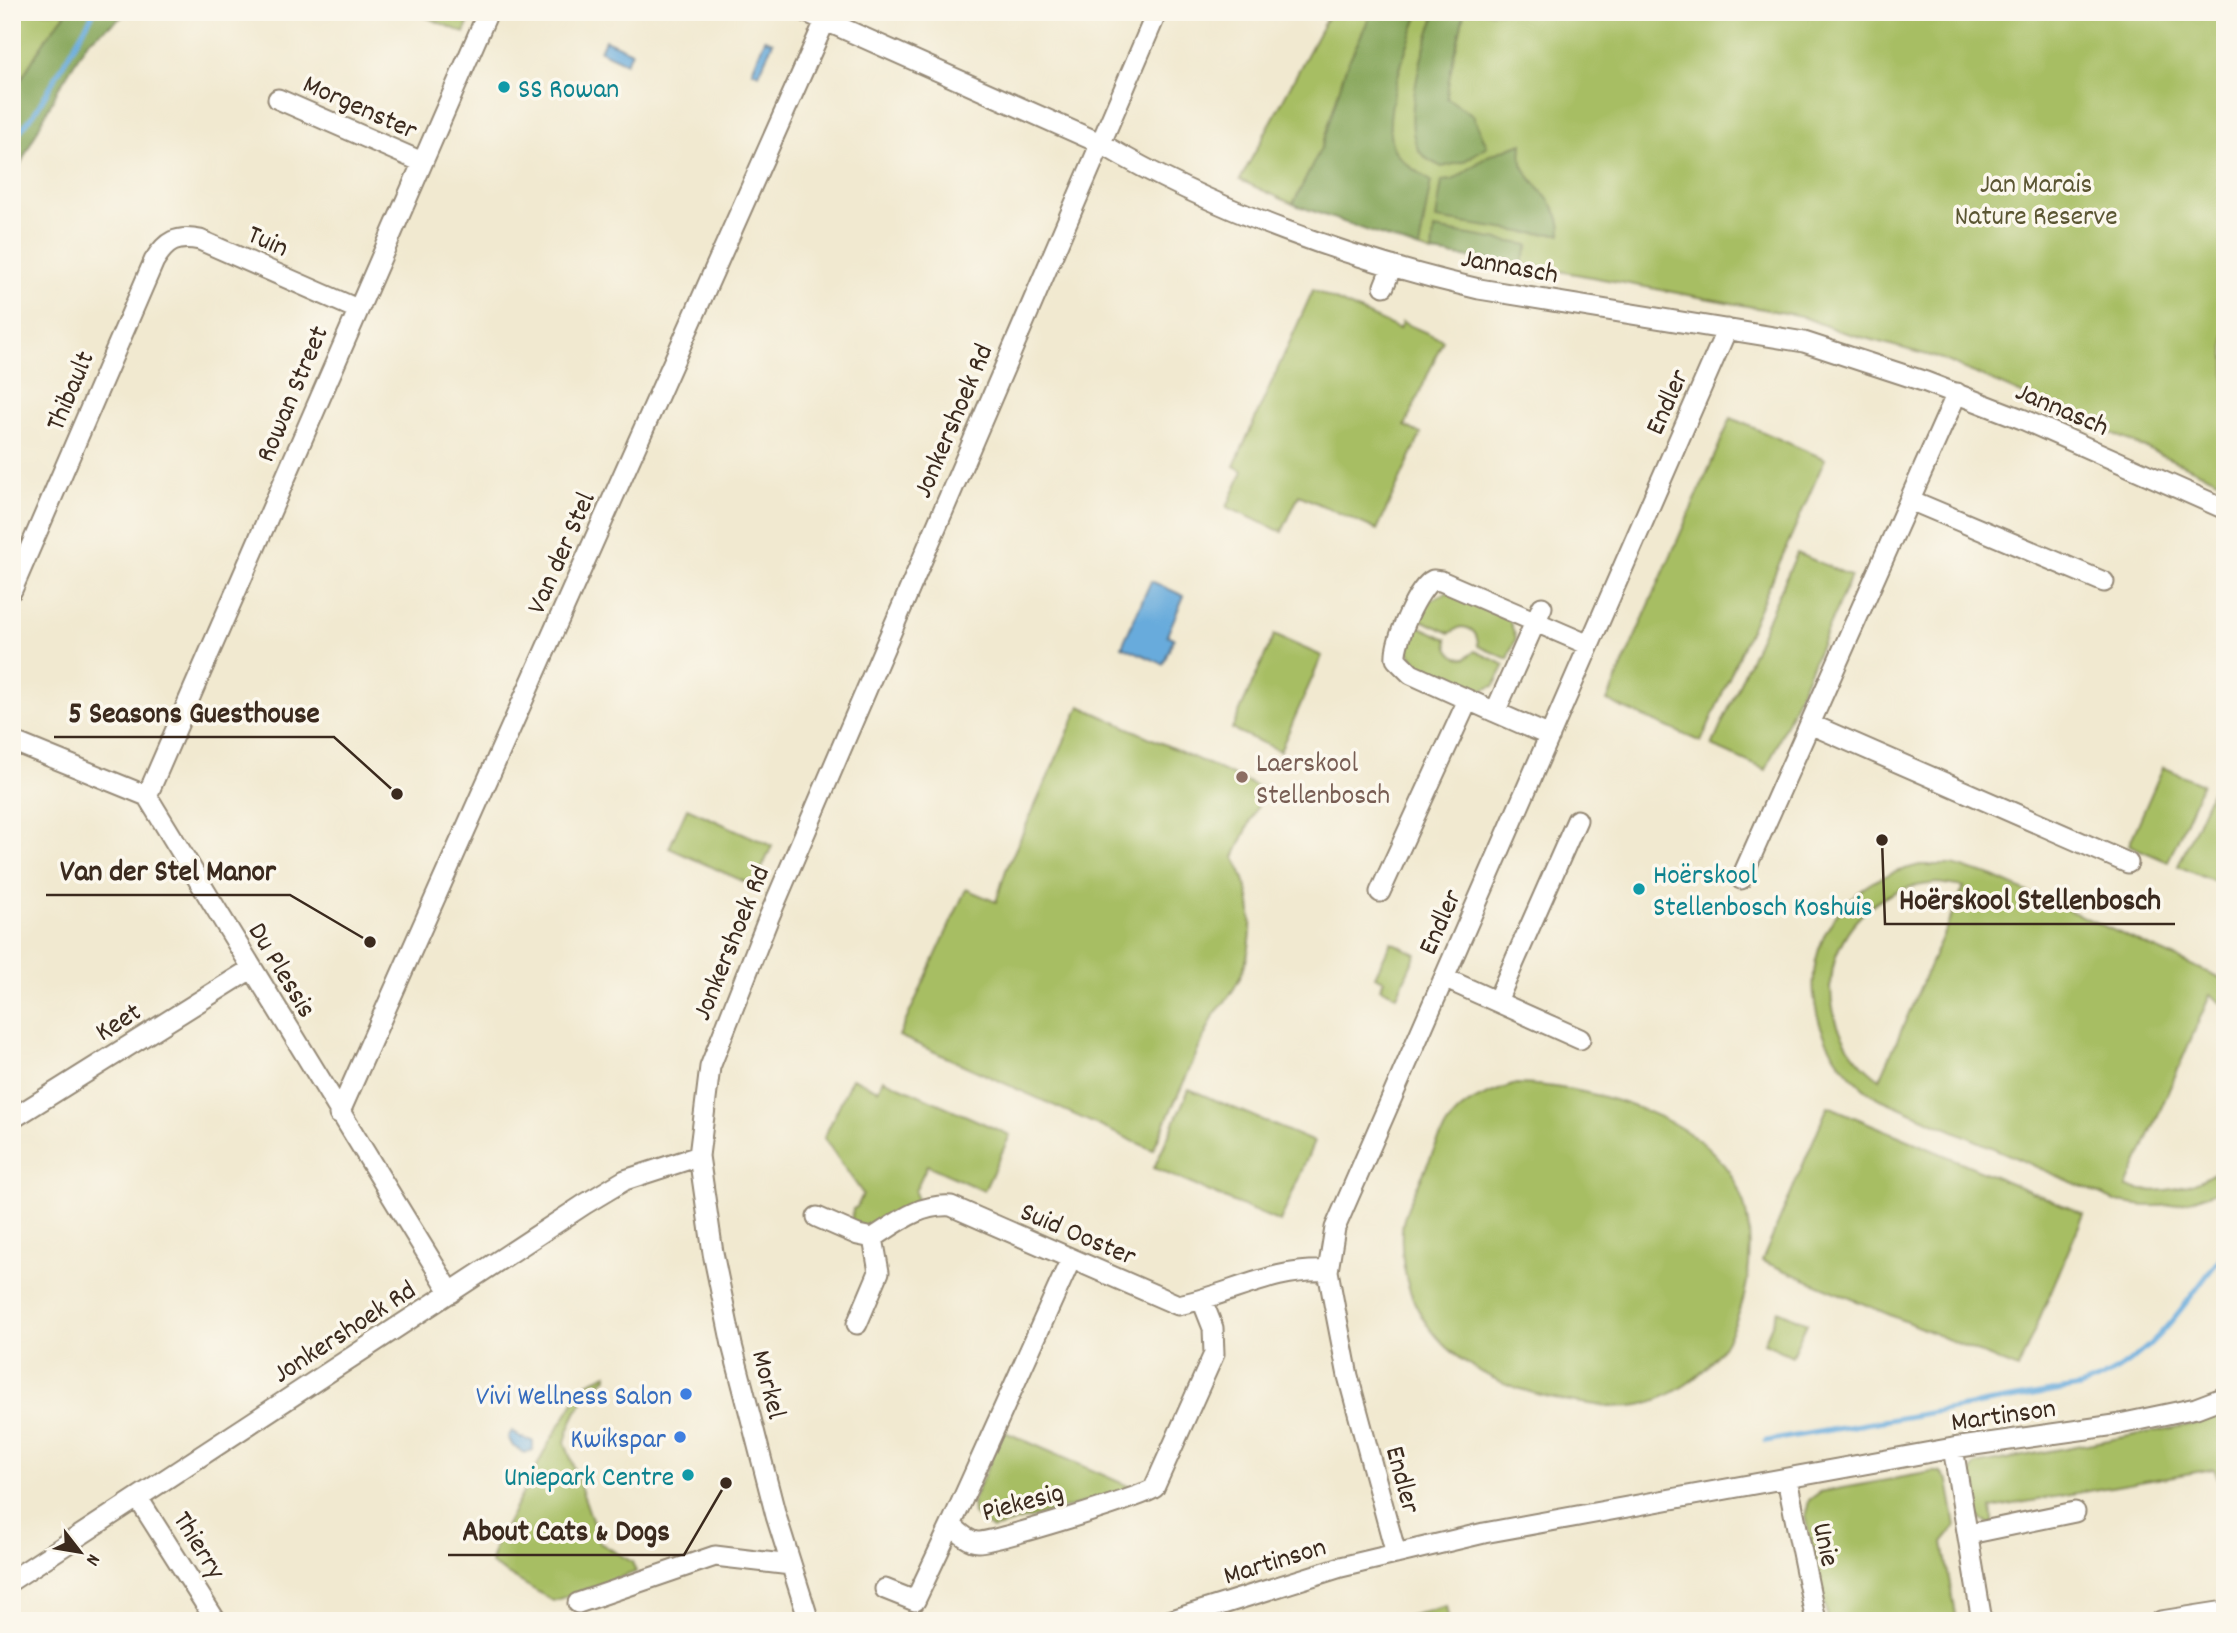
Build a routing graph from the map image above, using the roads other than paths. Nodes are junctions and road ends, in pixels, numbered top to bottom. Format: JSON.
{"nodes":[{"id":1,"x":488,"y":12,"type":"edge"},
{"id":2,"x":806,"y":12,"type":"edge"},
{"id":3,"x":1157,"y":12,"type":"edge"},
{"id":4,"x":827,"y":17,"type":"edge"},
{"id":5,"x":278,"y":99,"type":"dead end"},
{"id":6,"x":1102,"y":144,"type":"junction"},
{"id":7,"x":422,"y":162,"type":"junction"},
{"id":8,"x":160,"y":251,"type":"joint"},
{"id":9,"x":1392,"y":266,"type":"junction"},
{"id":10,"x":1384,"y":286,"type":"dead end"},
{"id":11,"x":357,"y":309,"type":"junction"},
{"id":12,"x":1727,"y":329,"type":"junction"},
{"id":13,"x":1956,"y":393,"type":"junction"},
{"id":14,"x":1910,"y":500,"type":"junction"},
{"id":15,"x":2225,"y":509,"type":"edge"},
{"id":16,"x":2104,"y":582,"type":"dead end"},
{"id":17,"x":12,"y":590,"type":"edge"},
{"id":18,"x":1538,"y":615,"type":"junction"},
{"id":19,"x":1589,"y":645,"type":"junction"},
{"id":20,"x":1468,"y":700,"type":"junction"},
{"id":21,"x":1495,"y":712,"type":"junction"},
{"id":22,"x":1810,"y":724,"type":"junction"},
{"id":23,"x":1550,"y":736,"type":"junction"},
{"id":24,"x":12,"y":741,"type":"edge"},
{"id":25,"x":147,"y":796,"type":"junction"},
{"id":26,"x":1577,"y":820,"type":"dead end"},
{"id":27,"x":2128,"y":863,"type":"dead end"},
{"id":28,"x":1741,"y":879,"type":"dead end"},
{"id":29,"x":1380,"y":892,"type":"dead end"},
{"id":30,"x":251,"y":969,"type":"junction"},
{"id":31,"x":1444,"y":978,"type":"junction"},
{"id":32,"x":1497,"y":1001,"type":"junction"},
{"id":33,"x":1580,"y":1039,"type":"dead end"},
{"id":34,"x":339,"y":1114,"type":"junction"},
{"id":35,"x":12,"y":1119,"type":"edge"},
{"id":36,"x":699,"y":1156,"type":"junction"},
{"id":37,"x":817,"y":1217,"type":"dead end"},
{"id":38,"x":873,"y":1238,"type":"junction"},
{"id":39,"x":1071,"y":1259,"type":"junction"},
{"id":40,"x":1328,"y":1271,"type":"junction"},
{"id":41,"x":451,"y":1293,"type":"junction"},
{"id":42,"x":1202,"y":1300,"type":"junction"},
{"id":43,"x":857,"y":1324,"type":"dead end"},
{"id":44,"x":2225,"y":1397,"type":"edge"},
{"id":45,"x":1953,"y":1448,"type":"junction"},
{"id":46,"x":1787,"y":1479,"type":"junction"},
{"id":47,"x":138,"y":1498,"type":"junction"},
{"id":48,"x":2075,"y":1512,"type":"dead end"},
{"id":49,"x":951,"y":1525,"type":"junction"},
{"id":50,"x":1969,"y":1534,"type":"junction"},
{"id":51,"x":1396,"y":1554,"type":"junction"},
{"id":52,"x":791,"y":1565,"type":"junction"},
{"id":53,"x":12,"y":1580,"type":"edge"},
{"id":54,"x":885,"y":1588,"type":"dead end"},
{"id":55,"x":578,"y":1603,"type":"dead end"},
{"id":56,"x":2225,"y":1611,"type":"edge"},
{"id":57,"x":216,"y":1621,"type":"edge"},
{"id":58,"x":809,"y":1621,"type":"edge"},
{"id":59,"x":1169,"y":1621,"type":"edge"},
{"id":60,"x":1816,"y":1621,"type":"edge"},
{"id":61,"x":1982,"y":1621,"type":"edge"},
{"id":62,"x":2161,"y":1621,"type":"edge"}],
"edges":[{"from":1,"to":7,"type":"street","name":"Rowan Street"},
{"from":2,"to":4,"type":"street","name":"Jannasch"},
{"from":3,"to":6,"type":"street","name":"Jonkershoek Rd"},
{"from":4,"to":6,"type":"street","name":"Jannasch"},
{"from":4,"to":34,"type":"street","name":"Van der Stel"},
{"from":5,"to":7,"type":"street","name":"Morgenster"},
{"from":6,"to":9,"type":"street","name":"Jannasch"},
{"from":6,"to":36,"type":"street","name":"Jonkershoek Rd"},
{"from":7,"to":11,"type":"street","name":"Rowan Street"},
{"from":8,"to":11,"type":"street","name":"Tuin"},
{"from":8,"to":17,"type":"street","name":"Thibault"},
{"from":9,"to":10,"type":"street"},
{"from":9,"to":12,"type":"street","name":"Jannasch"},
{"from":11,"to":25,"type":"street","name":"Rowan Street"},
{"from":12,"to":13,"type":"street","name":"Jannasch"},
{"from":12,"to":19,"type":"street","name":"Endler"},
{"from":13,"to":14,"type":"street"},
{"from":13,"to":15,"type":"street","name":"Jannasch"},
{"from":14,"to":16,"type":"street"},
{"from":14,"to":22,"type":"street"},
{"from":18,"to":19,"type":"street"},
{"from":18,"to":20,"type":"street"},
{"from":18,"to":21,"type":"street"},
{"from":19,"to":23,"type":"street","name":"Endler"},
{"from":20,"to":21,"type":"street"},
{"from":20,"to":29,"type":"street"},
{"from":21,"to":23,"type":"street"},
{"from":22,"to":27,"type":"street"},
{"from":22,"to":28,"type":"street"},
{"from":23,"to":31,"type":"street","name":"Endler"},
{"from":24,"to":25,"type":"street"},
{"from":25,"to":30,"type":"street","name":"Du Plessis"},
{"from":26,"to":32,"type":"street"},
{"from":30,"to":34,"type":"street","name":"Du Plessis"},
{"from":30,"to":35,"type":"street","name":"Keet"},
{"from":31,"to":32,"type":"street"},
{"from":31,"to":40,"type":"street","name":"Endler"},
{"from":32,"to":33,"type":"street"},
{"from":34,"to":41,"type":"street","name":"Du Plessis"},
{"from":36,"to":41,"type":"street","name":"Jonkershoek Rd"},
{"from":36,"to":52,"type":"street","name":"Morkel"},
{"from":37,"to":38,"type":"street"},
{"from":38,"to":39,"type":"street","name":"Suid Ooster"},
{"from":38,"to":43,"type":"street"},
{"from":39,"to":42,"type":"street","name":"Suid Ooster"},
{"from":39,"to":49,"type":"street","name":"Piekesig"},
{"from":40,"to":42,"type":"street","name":"Suid Ooster"},
{"from":40,"to":51,"type":"street","name":"Endler"},
{"from":41,"to":47,"type":"street","name":"Jonkershoek Rd"},
{"from":42,"to":49,"type":"street","name":"Piekesig"},
{"from":44,"to":45,"type":"street","name":"Martinson"},
{"from":45,"to":46,"type":"street","name":"Martinson"},
{"from":45,"to":50,"type":"street"},
{"from":46,"to":51,"type":"street","name":"Martinson"},
{"from":46,"to":60,"type":"street","name":"Unie"},
{"from":47,"to":53,"type":"street","name":"Jonkershoek Rd"},
{"from":47,"to":57,"type":"street","name":"Thierry"},
{"from":48,"to":50,"type":"street"},
{"from":49,"to":54,"type":"street"},
{"from":50,"to":61,"type":"street"},
{"from":51,"to":59,"type":"street","name":"Martinson"},
{"from":52,"to":55,"type":"street"},
{"from":52,"to":58,"type":"street","name":"Morkel"},
{"from":56,"to":62,"type":"street"}]}
